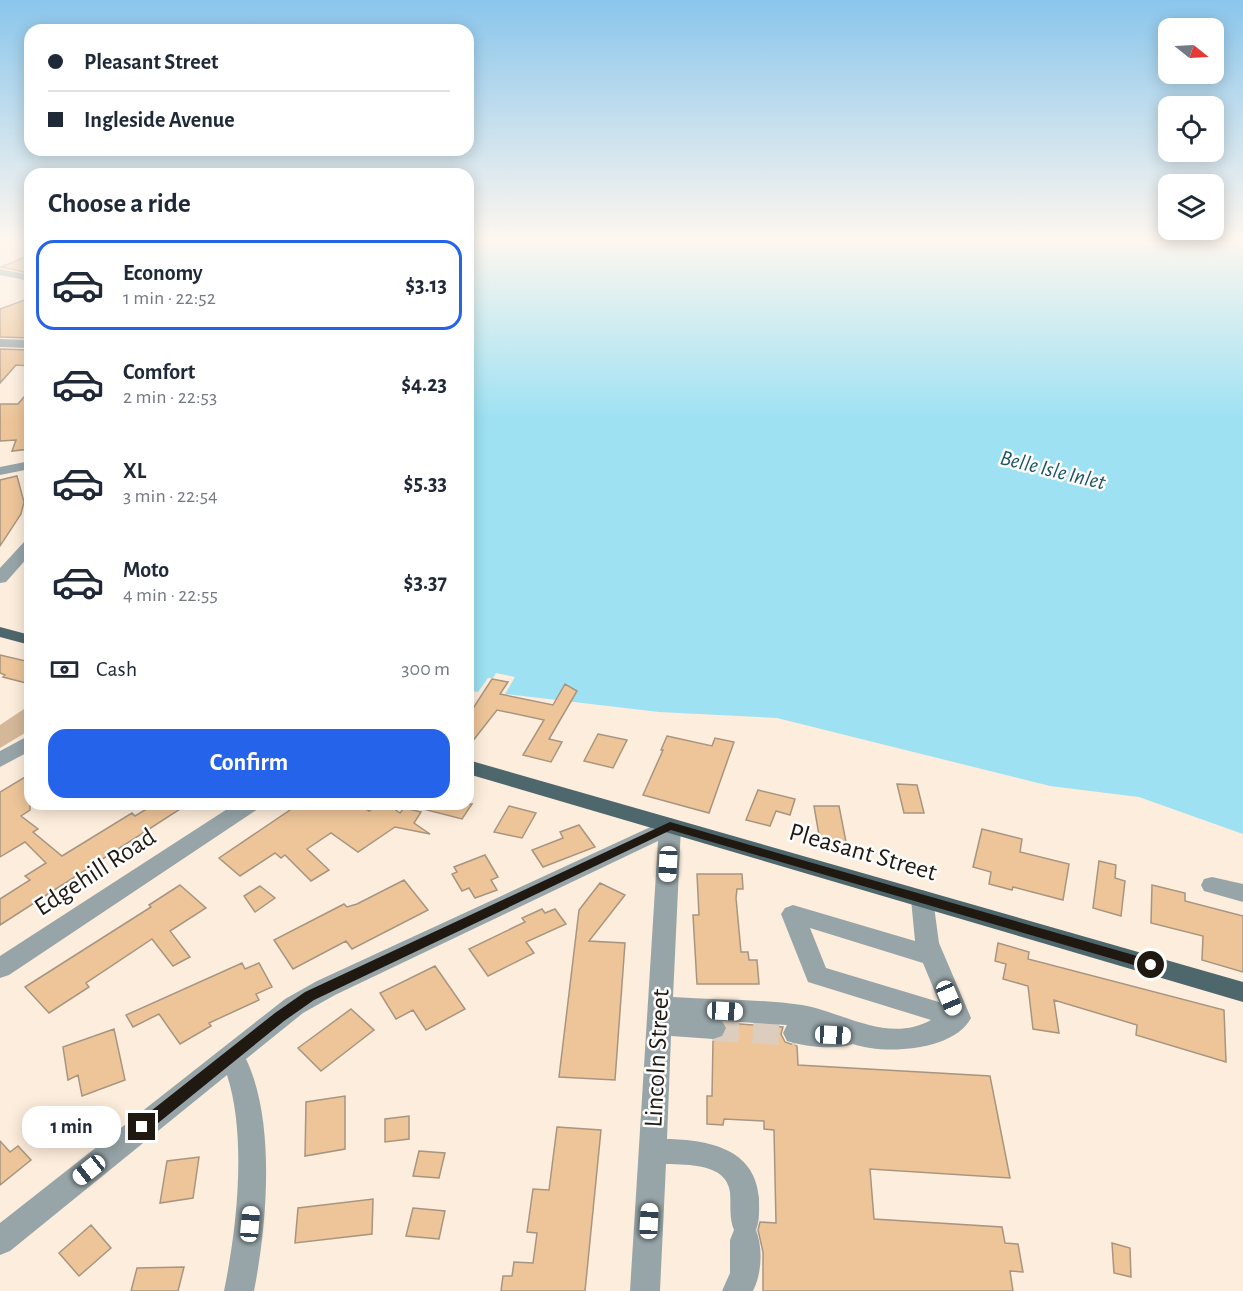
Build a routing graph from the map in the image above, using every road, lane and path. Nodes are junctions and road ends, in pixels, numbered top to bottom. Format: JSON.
{"nodes":[{"id":1,"x":0,"y":343,"type":"edge"},
{"id":2,"x":24,"y":344,"type":"edge"},
{"id":3,"x":24,"y":466,"type":"edge"},
{"id":4,"x":0,"y":471,"type":"edge"},
{"id":5,"x":24,"y":552,"type":"edge"},
{"id":6,"x":0,"y":578,"type":"edge"},
{"id":7,"x":0,"y":632,"type":"edge"},
{"id":8,"x":24,"y":638,"type":"edge"},
{"id":9,"x":24,"y":746,"type":"edge"},
{"id":10,"x":0,"y":760,"type":"edge"},
{"id":11,"x":474,"y":769,"type":"edge"},
{"id":12,"x":242,"y":810,"type":"edge"},
{"id":13,"x":670,"y":826,"type":"junction"},
{"id":14,"x":1212,"y":885,"type":"dead end"},
{"id":15,"x":1243,"y":893,"type":"edge"},
{"id":16,"x":922,"y":899,"type":"junction"},
{"id":17,"x":932,"y":956,"type":"junction"},
{"id":18,"x":0,"y":968,"type":"edge"},
{"id":19,"x":1243,"y":992,"type":"edge"},
{"id":20,"x":660,"y":1016,"type":"junction"},
{"id":21,"x":958,"y":1018,"type":"junction"},
{"id":22,"x":713,"y":1028,"type":"tunnel mouth"},
{"id":23,"x":796,"y":1033,"type":"tunnel mouth"},
{"id":24,"x":870,"y":1037,"type":"junction"},
{"id":25,"x":231,"y":1056,"type":"junction"},
{"id":26,"x":652,"y":1151,"type":"junction"},
{"id":27,"x":0,"y":1241,"type":"edge"},
{"id":28,"x":238,"y":1291,"type":"edge"},
{"id":29,"x":645,"y":1291,"type":"edge"},
{"id":30,"x":737,"y":1291,"type":"edge"}],
"edges":[{"from":1,"to":2,"type":"street"},
{"from":3,"to":4,"type":"street"},
{"from":5,"to":6,"type":"street"},
{"from":7,"to":8,"type":"main road"},
{"from":9,"to":10,"type":"street"},
{"from":11,"to":13,"type":"main road","name":"Pleasant Street"},
{"from":12,"to":18,"type":"street","name":"Edgehill Road"},
{"from":13,"to":16,"type":"main road","name":"Pleasant Street"},
{"from":13,"to":20,"type":"street","name":"Lincoln Street"},
{"from":13,"to":25,"type":"street"},
{"from":14,"to":15,"type":"street"},
{"from":16,"to":17,"type":"street"},
{"from":16,"to":19,"type":"main road","name":"Pleasant Street"},
{"from":17,"to":21,"type":"street"},
{"from":17,"to":21,"type":"street"},
{"from":20,"to":22,"type":"street"},
{"from":20,"to":24,"type":"street"},
{"from":20,"to":26,"type":"street","name":"Lincoln Street"},
{"from":21,"to":24,"type":"street"},
{"from":23,"to":24,"type":"street"},
{"from":25,"to":27,"type":"street"},
{"from":25,"to":28,"type":"street"},
{"from":26,"to":29,"type":"street","name":"Lincoln Street"},
{"from":26,"to":30,"type":"street"}]}
